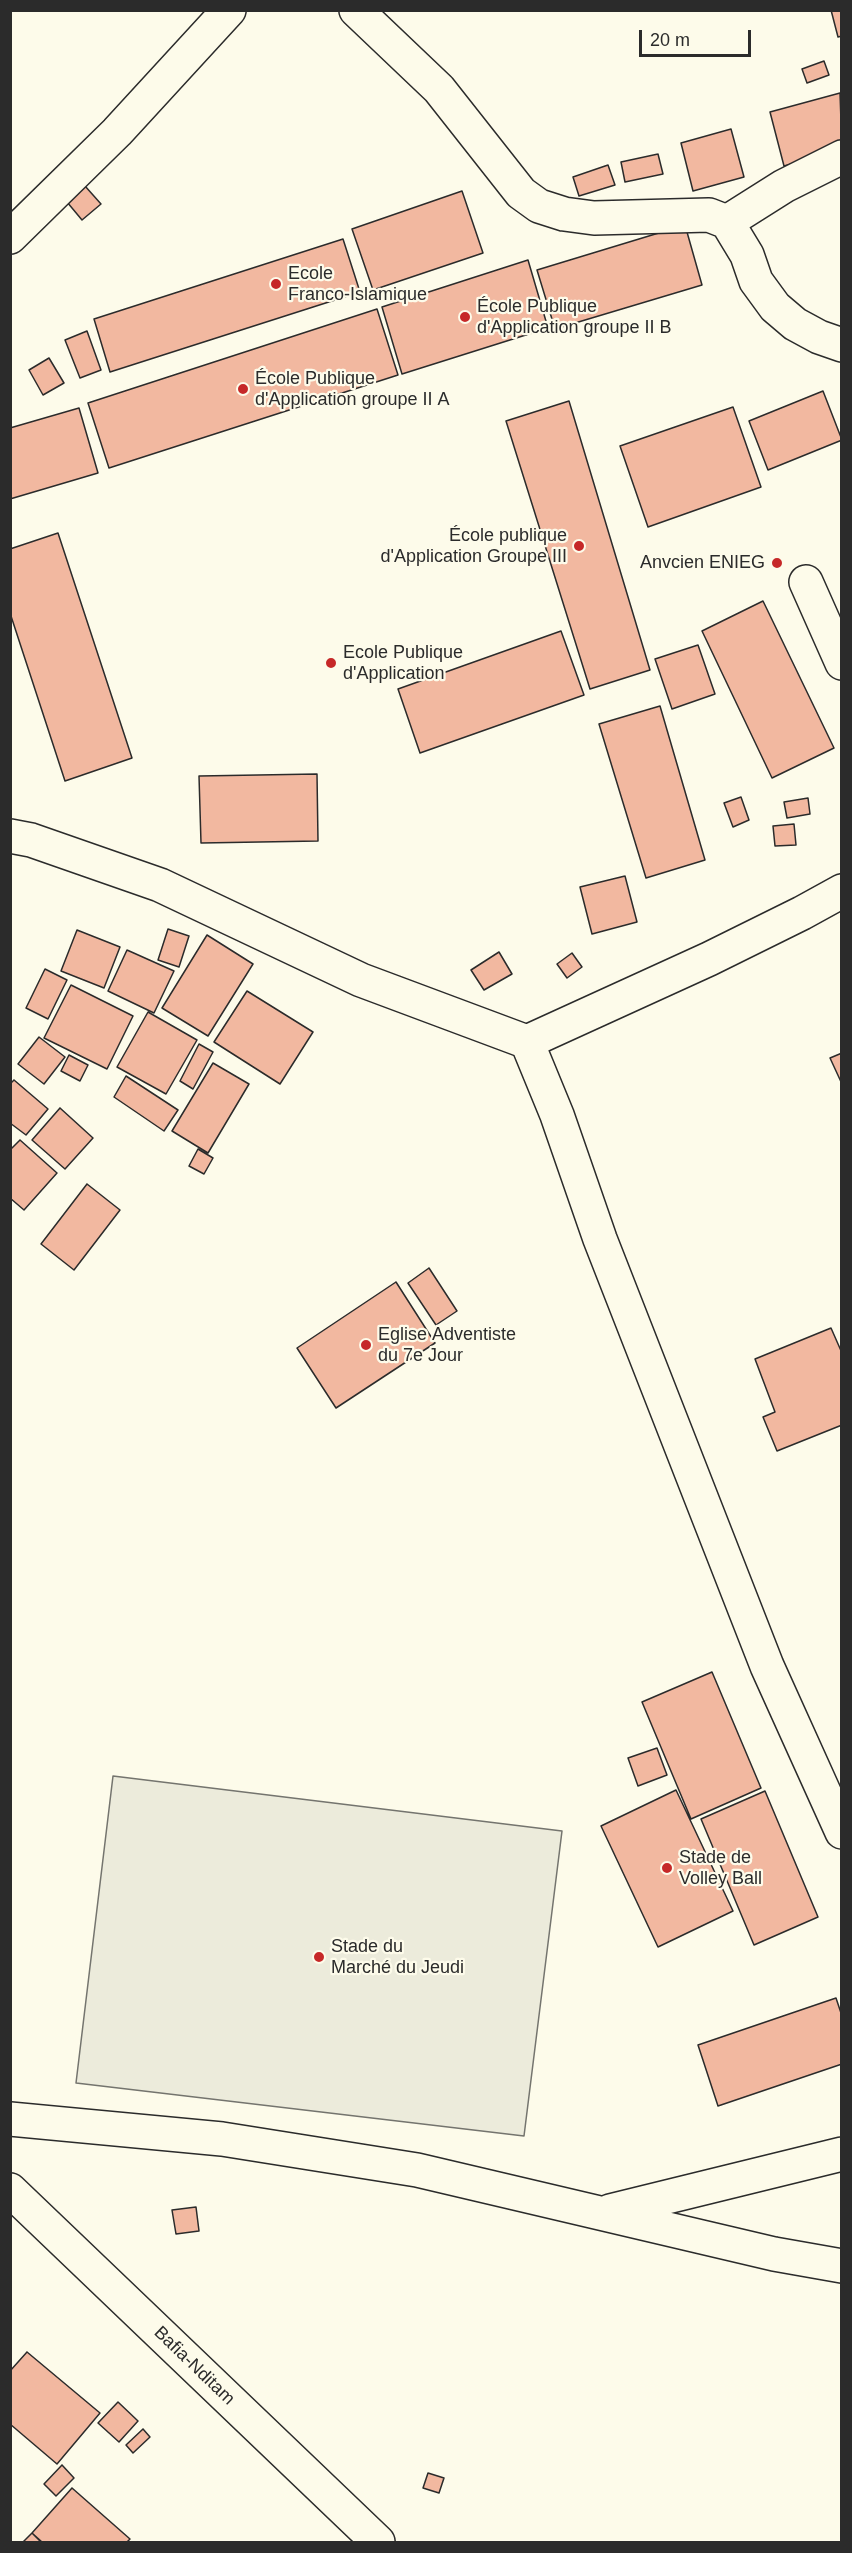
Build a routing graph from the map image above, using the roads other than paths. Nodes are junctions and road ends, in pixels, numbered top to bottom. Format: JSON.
{"nodes":[{"id":1,"x":229,"y":10,"type":"edge"},
{"id":2,"x":356,"y":10,"type":"edge"},
{"id":3,"x":842,"y":157,"type":"edge"},
{"id":4,"x":727,"y":222,"type":"junction"},
{"id":5,"x":10,"y":237,"type":"edge"},
{"id":6,"x":842,"y":345,"type":"edge"},
{"id":7,"x":806,"y":582,"type":"dead end"},
{"id":8,"x":842,"y":663,"type":"edge"},
{"id":9,"x":10,"y":836,"type":"edge"},
{"id":10,"x":842,"y":891,"type":"edge"},
{"id":11,"x":527,"y":1042,"type":"junction"},
{"id":12,"x":842,"y":1832,"type":"edge"},
{"id":13,"x":10,"y":2119,"type":"edge"},
{"id":14,"x":842,"y":2154,"type":"edge"},
{"id":15,"x":10,"y":2190,"type":"edge"},
{"id":16,"x":600,"y":2212,"type":"junction"},
{"id":17,"x":842,"y":2266,"type":"edge"},
{"id":18,"x":378,"y":2542,"type":"edge"}],
"edges":[{"from":1,"to":5,"type":"street"},
{"from":2,"to":4,"type":"street"},
{"from":3,"to":4,"type":"street"},
{"from":4,"to":6,"type":"street"},
{"from":7,"to":8,"type":"street"},
{"from":9,"to":11,"type":"street"},
{"from":10,"to":11,"type":"street"},
{"from":11,"to":12,"type":"street"},
{"from":13,"to":16,"type":"street"},
{"from":14,"to":16,"type":"street"},
{"from":15,"to":18,"type":"street","name":"Bafia-Nditam"},
{"from":16,"to":17,"type":"street"}]}
